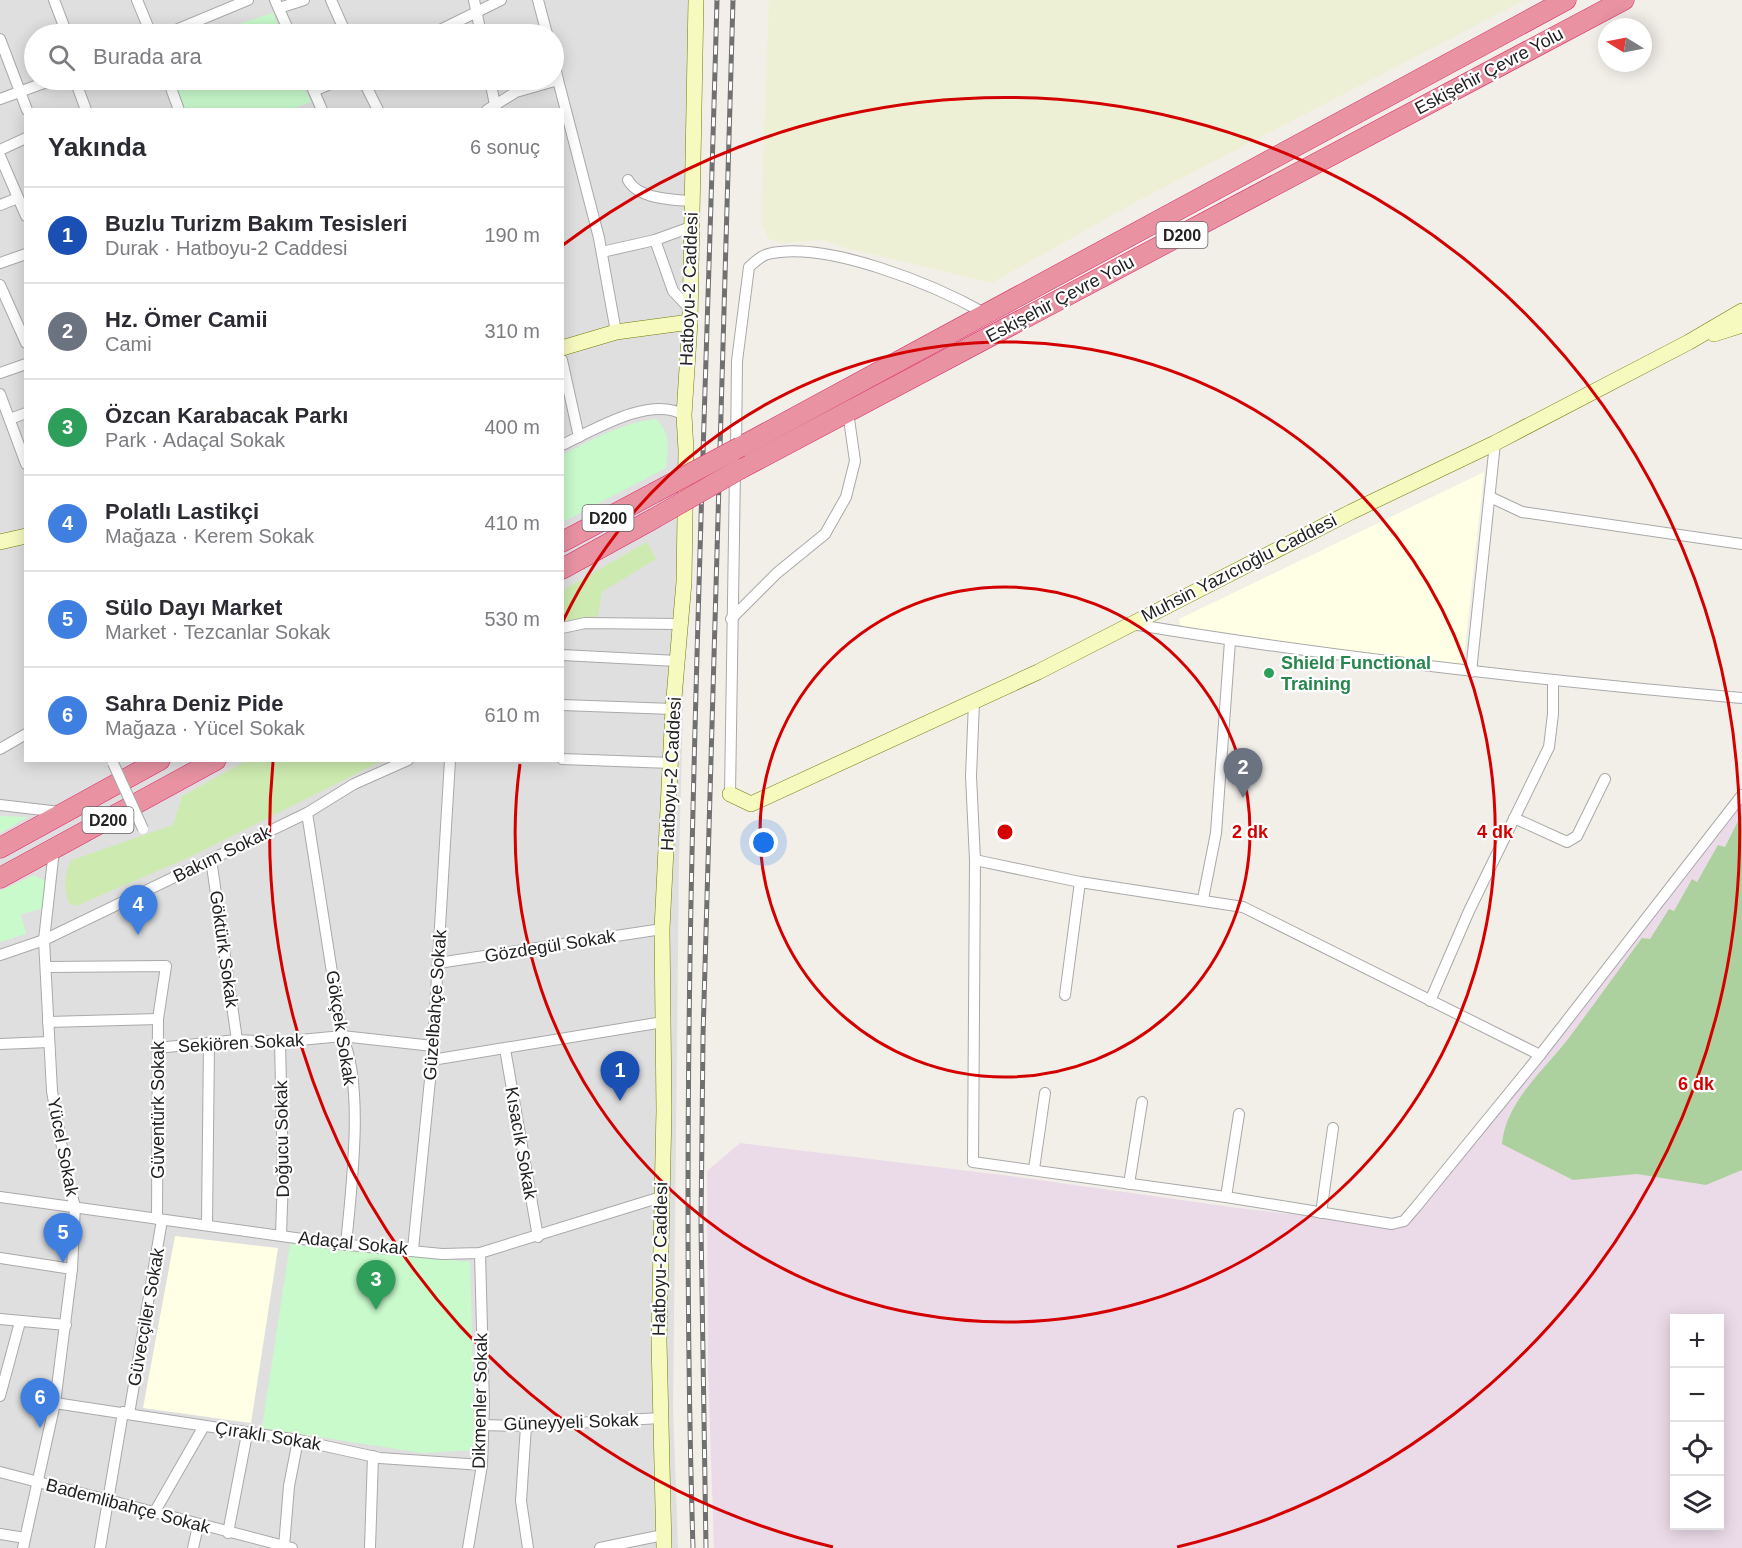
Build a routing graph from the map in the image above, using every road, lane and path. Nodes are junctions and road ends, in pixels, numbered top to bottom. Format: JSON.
{"nodes":[{"id":1,"x":54,"y":0,"type":"edge"},
{"id":2,"x":137,"y":0,"type":"edge"},
{"id":3,"x":248,"y":0,"type":"edge"},
{"id":4,"x":304,"y":0,"type":"edge"},
{"id":5,"x":331,"y":0,"type":"edge"},
{"id":6,"x":474,"y":0,"type":"edge"},
{"id":7,"x":501,"y":0,"type":"edge"},
{"id":8,"x":538,"y":0,"type":"edge"},
{"id":9,"x":696,"y":0,"type":"edge"},
{"id":10,"x":1566,"y":0,"type":"edge"},
{"id":11,"x":1624,"y":0,"type":"edge"},
{"id":12,"x":277,"y":4,"type":"edge"},
{"id":13,"x":476,"y":12,"type":"junction"},
{"id":14,"x":63,"y":24,"type":"edge"},
{"id":15,"x":147,"y":24,"type":"edge"},
{"id":16,"x":190,"y":24,"type":"edge"},
{"id":17,"x":286,"y":24,"type":"edge"},
{"id":18,"x":342,"y":24,"type":"edge"},
{"id":19,"x":452,"y":24,"type":"edge"},
{"id":20,"x":479,"y":24,"type":"edge"},
{"id":21,"x":544,"y":24,"type":"edge"},
{"id":22,"x":0,"y":39,"type":"edge"},
{"id":23,"x":25,"y":90,"type":"edge"},
{"id":24,"x":79,"y":90,"type":"edge"},
{"id":25,"x":172,"y":90,"type":"edge"},
{"id":26,"x":368,"y":90,"type":"edge"},
{"id":27,"x":491,"y":90,"type":"edge"},
{"id":28,"x":523,"y":90,"type":"edge"},
{"id":29,"x":561,"y":90,"type":"edge"},
{"id":30,"x":314,"y":91,"type":"edge"},
{"id":31,"x":20,"y":92,"type":"junction"},
{"id":32,"x":0,"y":99,"type":"edge"},
{"id":33,"x":26,"y":108,"type":"edge"},
{"id":34,"x":85,"y":108,"type":"edge"},
{"id":35,"x":178,"y":108,"type":"edge"},
{"id":36,"x":321,"y":108,"type":"edge"},
{"id":37,"x":377,"y":108,"type":"edge"},
{"id":38,"x":493,"y":108,"type":"edge"},
{"id":39,"x":24,"y":139,"type":"edge"},
{"id":40,"x":0,"y":150,"type":"edge"},
{"id":41,"x":0,"y":156,"type":"edge"},
{"id":42,"x":628,"y":180,"type":"dead end"},
{"id":43,"x":18,"y":198,"type":"junction"},
{"id":44,"x":692,"y":201,"type":"junction"},
{"id":45,"x":0,"y":205,"type":"edge"},
{"id":46,"x":24,"y":212,"type":"edge"},
{"id":47,"x":691,"y":227,"type":"junction"},
{"id":48,"x":655,"y":240,"type":"junction"},
{"id":49,"x":602,"y":252,"type":"junction"},
{"id":50,"x":24,"y":255,"type":"edge"},
{"id":51,"x":0,"y":263,"type":"edge"},
{"id":52,"x":0,"y":285,"type":"edge"},
{"id":53,"x":986,"y":314,"type":"junction"},
{"id":54,"x":690,"y":315,"type":"junction"},
{"id":55,"x":1741,"y":320,"type":"edge"},
{"id":56,"x":616,"y":332,"type":"junction"},
{"id":57,"x":24,"y":339,"type":"edge"},
{"id":58,"x":564,"y":347,"type":"edge"},
{"id":59,"x":24,"y":365,"type":"edge"},
{"id":60,"x":564,"y":369,"type":"edge"},
{"id":61,"x":0,"y":373,"type":"edge"},
{"id":62,"x":0,"y":394,"type":"edge"},
{"id":63,"x":848,"y":412,"type":"junction"},
{"id":64,"x":24,"y":414,"type":"edge"},
{"id":65,"x":684,"y":415,"type":"junction"},
{"id":66,"x":10,"y":419,"type":"junction"},
{"id":67,"x":579,"y":437,"type":"junction"},
{"id":68,"x":1494,"y":443,"type":"junction"},
{"id":69,"x":564,"y":444,"type":"edge"},
{"id":70,"x":24,"y":458,"type":"edge"},
{"id":71,"x":1490,"y":497,"type":"junction"},
{"id":72,"x":24,"y":536,"type":"edge"},
{"id":73,"x":564,"y":541,"type":"edge"},
{"id":74,"x":0,"y":542,"type":"edge"},
{"id":75,"x":1742,"y":544,"type":"edge"},
{"id":76,"x":564,"y":568,"type":"edge"},
{"id":77,"x":731,"y":620,"type":"junction"},
{"id":78,"x":679,"y":624,"type":"junction"},
{"id":79,"x":1129,"y":624,"type":"junction"},
{"id":80,"x":564,"y":628,"type":"edge"},
{"id":81,"x":1230,"y":641,"type":"junction"},
{"id":82,"x":564,"y":655,"type":"edge"},
{"id":83,"x":677,"y":660,"type":"junction"},
{"id":84,"x":1471,"y":672,"type":"junction"},
{"id":85,"x":1553,"y":681,"type":"junction"},
{"id":86,"x":1742,"y":698,"type":"edge"},
{"id":87,"x":974,"y":702,"type":"junction"},
{"id":88,"x":564,"y":705,"type":"edge"},
{"id":89,"x":673,"y":709,"type":"junction"},
{"id":90,"x":24,"y":735,"type":"edge"},
{"id":91,"x":0,"y":749,"type":"edge"},
{"id":92,"x":564,"y":759,"type":"edge"},
{"id":93,"x":156,"y":762,"type":"edge"},
{"id":94,"x":212,"y":762,"type":"edge"},
{"id":95,"x":404,"y":762,"type":"edge"},
{"id":96,"x":450,"y":762,"type":"edge"},
{"id":97,"x":113,"y":763,"type":"dead end"},
{"id":98,"x":671,"y":763,"type":"junction"},
{"id":99,"x":1605,"y":779,"type":"dead end"},
{"id":100,"x":730,"y":794,"type":"joint"},
{"id":101,"x":1742,"y":795,"type":"edge"},
{"id":102,"x":0,"y":805,"type":"edge"},
{"id":103,"x":66,"y":813,"type":"junction"},
{"id":104,"x":307,"y":813,"type":"junction"},
{"id":105,"x":1514,"y":818,"type":"junction"},
{"id":106,"x":143,"y":829,"type":"dead end"},
{"id":107,"x":0,"y":848,"type":"edge"},
{"id":108,"x":54,"y":850,"type":"junction"},
{"id":109,"x":211,"y":859,"type":"junction"},
{"id":110,"x":975,"y":860,"type":"junction"},
{"id":111,"x":0,"y":878,"type":"edge"},
{"id":112,"x":1080,"y":882,"type":"junction"},
{"id":113,"x":1203,"y":899,"type":"junction"},
{"id":114,"x":662,"y":928,"type":"junction"},
{"id":115,"x":44,"y":940,"type":"junction"},
{"id":116,"x":0,"y":955,"type":"edge"},
{"id":117,"x":438,"y":963,"type":"junction"},
{"id":118,"x":46,"y":967,"type":"junction"},
{"id":119,"x":1065,"y":995,"type":"dead end"},
{"id":120,"x":1430,"y":1001,"type":"junction"},
{"id":121,"x":158,"y":1019,"type":"junction"},
{"id":122,"x":48,"y":1022,"type":"junction"},
{"id":123,"x":663,"y":1022,"type":"junction"},
{"id":124,"x":342,"y":1036,"type":"junction"},
{"id":125,"x":237,"y":1040,"type":"junction"},
{"id":126,"x":49,"y":1042,"type":"junction"},
{"id":127,"x":280,"y":1042,"type":"junction"},
{"id":128,"x":209,"y":1043,"type":"junction"},
{"id":129,"x":0,"y":1044,"type":"edge"},
{"id":130,"x":433,"y":1046,"type":"junction"},
{"id":131,"x":157,"y":1048,"type":"junction"},
{"id":132,"x":505,"y":1049,"type":"junction"},
{"id":133,"x":1540,"y":1055,"type":"junction"},
{"id":134,"x":432,"y":1060,"type":"junction"},
{"id":135,"x":1045,"y":1093,"type":"dead end"},
{"id":136,"x":1142,"y":1102,"type":"dead end"},
{"id":137,"x":1239,"y":1114,"type":"dead end"},
{"id":138,"x":1334,"y":1128,"type":"dead end"},
{"id":139,"x":1034,"y":1169,"type":"junction"},
{"id":140,"x":1129,"y":1184,"type":"junction"},
{"id":141,"x":0,"y":1197,"type":"edge"},
{"id":142,"x":661,"y":1197,"type":"junction"},
{"id":143,"x":1226,"y":1197,"type":"junction"},
{"id":144,"x":75,"y":1206,"type":"junction"},
{"id":145,"x":1320,"y":1213,"type":"junction"},
{"id":146,"x":160,"y":1219,"type":"junction"},
{"id":147,"x":207,"y":1224,"type":"junction"},
{"id":148,"x":281,"y":1235,"type":"junction"},
{"id":149,"x":538,"y":1237,"type":"junction"},
{"id":150,"x":346,"y":1245,"type":"junction"},
{"id":151,"x":413,"y":1249,"type":"junction"},
{"id":152,"x":480,"y":1253,"type":"junction"},
{"id":153,"x":0,"y":1258,"type":"edge"},
{"id":154,"x":72,"y":1269,"type":"junction"},
{"id":155,"x":0,"y":1319,"type":"edge"},
{"id":156,"x":20,"y":1322,"type":"junction"},
{"id":157,"x":66,"y":1324,"type":"junction"},
{"id":158,"x":0,"y":1396,"type":"edge"},
{"id":159,"x":56,"y":1402,"type":"junction"},
{"id":160,"x":126,"y":1413,"type":"junction"},
{"id":161,"x":660,"y":1418,"type":"junction"},
{"id":162,"x":482,"y":1425,"type":"junction"},
{"id":163,"x":204,"y":1426,"type":"junction"},
{"id":164,"x":526,"y":1426,"type":"junction"},
{"id":165,"x":248,"y":1434,"type":"junction"},
{"id":166,"x":298,"y":1440,"type":"junction"},
{"id":167,"x":373,"y":1456,"type":"junction"},
{"id":168,"x":482,"y":1465,"type":"junction"},
{"id":169,"x":0,"y":1472,"type":"edge"},
{"id":170,"x":37,"y":1482,"type":"junction"},
{"id":171,"x":109,"y":1499,"type":"junction"},
{"id":172,"x":154,"y":1513,"type":"junction"},
{"id":173,"x":198,"y":1526,"type":"junction"},
{"id":174,"x":228,"y":1533,"type":"junction"},
{"id":175,"x":0,"y":1534,"type":"edge"},
{"id":176,"x":664,"y":1541,"type":"edge"},
{"id":177,"x":24,"y":1543,"type":"edge"},
{"id":178,"x":255,"y":1544,"type":"edge"},
{"id":179,"x":288,"y":1547,"type":"edge"},
{"id":180,"x":100,"y":1548,"type":"edge"},
{"id":181,"x":193,"y":1548,"type":"edge"},
{"id":182,"x":370,"y":1548,"type":"edge"},
{"id":183,"x":468,"y":1548,"type":"edge"},
{"id":184,"x":528,"y":1548,"type":"edge"},
{"id":185,"x":600,"y":1548,"type":"edge"}],
"edges":[{"from":1,"to":14,"type":"street"},
{"from":2,"to":15,"type":"street"},
{"from":3,"to":16,"type":"street"},
{"from":4,"to":12,"type":"street"},
{"from":5,"to":18,"type":"street"},
{"from":6,"to":13,"type":"street"},
{"from":7,"to":13,"type":"street"},
{"from":8,"to":21,"type":"street"},
{"from":9,"to":44,"type":"main road","name":"Hatboyu-2 Caddesi"},
{"from":10,"to":53,"type":"highway","name":"Eskişehir Çevre Yolu","number":"D200"},
{"from":11,"to":63,"type":"highway","name":"Eskişehir Çevre Yolu","number":"D200"},
{"from":12,"to":17,"type":"street"},
{"from":13,"to":19,"type":"street"},
{"from":13,"to":20,"type":"street"},
{"from":22,"to":31,"type":"street"},
{"from":23,"to":31,"type":"street"},
{"from":24,"to":34,"type":"street"},
{"from":25,"to":35,"type":"street"},
{"from":26,"to":37,"type":"street"},
{"from":27,"to":38,"type":"street"},
{"from":28,"to":38,"type":"street"},
{"from":29,"to":49,"type":"street"},
{"from":30,"to":36,"type":"street"},
{"from":31,"to":32,"type":"street"},
{"from":31,"to":33,"type":"street"},
{"from":39,"to":40,"type":"street"},
{"from":41,"to":43,"type":"street"},
{"from":42,"to":44,"type":"street"},
{"from":43,"to":45,"type":"street"},
{"from":43,"to":46,"type":"street"},
{"from":44,"to":47,"type":"main road","name":"Hatboyu-2 Caddesi"},
{"from":47,"to":48,"type":"street"},
{"from":47,"to":54,"type":"main road","name":"Hatboyu-2 Caddesi"},
{"from":48,"to":49,"type":"street"},
{"from":48,"to":54,"type":"street"},
{"from":49,"to":56,"type":"street"},
{"from":50,"to":51,"type":"street"},
{"from":52,"to":57,"type":"street"},
{"from":53,"to":73,"type":"highway","name":"Eskişehir Çevre Yolu","number":"D200","bridge":true},
{"from":53,"to":77,"type":"street"},
{"from":54,"to":56,"type":"main road"},
{"from":54,"to":65,"type":"main road","name":"Hatboyu-2 Caddesi"},
{"from":55,"to":68,"type":"main road","name":"Muhsin Yazıcıoğlu Caddesi"},
{"from":56,"to":58,"type":"main road"},
{"from":59,"to":61,"type":"street"},
{"from":60,"to":67,"type":"street"},
{"from":62,"to":66,"type":"street"},
{"from":63,"to":76,"type":"highway","name":"Eskişehir Çevre Yolu","number":"D200","bridge":true},
{"from":63,"to":77,"type":"street"},
{"from":64,"to":66,"type":"street"},
{"from":65,"to":67,"type":"street"},
{"from":65,"to":78,"type":"main road","name":"Hatboyu-2 Caddesi"},
{"from":66,"to":70,"type":"street"},
{"from":67,"to":69,"type":"street"},
{"from":68,"to":71,"type":"street"},
{"from":68,"to":79,"type":"main road","name":"Muhsin Yazıcıoğlu Caddesi"},
{"from":71,"to":75,"type":"street"},
{"from":71,"to":84,"type":"street"},
{"from":72,"to":74,"type":"main road"},
{"from":77,"to":100,"type":"street"},
{"from":78,"to":80,"type":"street"},
{"from":78,"to":83,"type":"main road","name":"Hatboyu-2 Caddesi"},
{"from":79,"to":81,"type":"street"},
{"from":79,"to":87,"type":"main road","name":"Muhsin Yazıcıoğlu Caddesi"},
{"from":81,"to":84,"type":"street"},
{"from":81,"to":113,"type":"street"},
{"from":82,"to":83,"type":"street"},
{"from":83,"to":89,"type":"main road","name":"Hatboyu-2 Caddesi"},
{"from":84,"to":85,"type":"street"},
{"from":85,"to":86,"type":"street"},
{"from":85,"to":105,"type":"street"},
{"from":87,"to":100,"type":"main road","name":"Muhsin Yazıcıoğlu Caddesi"},
{"from":87,"to":110,"type":"street"},
{"from":88,"to":89,"type":"street"},
{"from":89,"to":98,"type":"main road","name":"Hatboyu-2 Caddesi"},
{"from":90,"to":91,"type":"street"},
{"from":92,"to":98,"type":"street"},
{"from":93,"to":103,"type":"highway","number":"D200"},
{"from":94,"to":108,"type":"highway","number":"D200"},
{"from":95,"to":104,"type":"street","name":"Bakım Sokak"},
{"from":96,"to":117,"type":"street","name":"Güzelbahçe Sokak"},
{"from":97,"to":106,"type":"street","bridge":true},
{"from":98,"to":114,"type":"main road","name":"Hatboyu-2 Caddesi"},
{"from":99,"to":105,"type":"street"},
{"from":101,"to":133,"type":"street"},
{"from":102,"to":103,"type":"street"},
{"from":103,"to":107,"type":"highway","number":"D200"},
{"from":104,"to":109,"type":"street","name":"Bakım Sokak"},
{"from":104,"to":124,"type":"street","name":"Gökçek Sokak"},
{"from":105,"to":120,"type":"street"},
{"from":108,"to":111,"type":"highway","number":"D200"},
{"from":108,"to":115,"type":"street","name":"Yücel Sokak"},
{"from":109,"to":115,"type":"street","name":"Bakım Sokak"},
{"from":109,"to":125,"type":"street","name":"Göktürk Sokak"},
{"from":110,"to":112,"type":"street"},
{"from":110,"to":139,"type":"street"},
{"from":112,"to":113,"type":"street"},
{"from":112,"to":119,"type":"street"},
{"from":113,"to":120,"type":"street"},
{"from":114,"to":117,"type":"street","name":"Gözdegül Sokak"},
{"from":114,"to":123,"type":"main road","name":"Hatboyu-2 Caddesi"},
{"from":115,"to":116,"type":"street","name":"Bakım Sokak"},
{"from":115,"to":118,"type":"street","name":"Yücel Sokak"},
{"from":117,"to":130,"type":"street","name":"Güzelbahçe Sokak"},
{"from":118,"to":121,"type":"street","name":"Güventürk Sokak"},
{"from":118,"to":122,"type":"street","name":"Yücel Sokak"},
{"from":120,"to":133,"type":"street"},
{"from":121,"to":122,"type":"street"},
{"from":121,"to":131,"type":"street","name":"Güventürk Sokak"},
{"from":122,"to":126,"type":"street","name":"Yücel Sokak"},
{"from":123,"to":132,"type":"street"},
{"from":123,"to":142,"type":"main road","name":"Hatboyu-2 Caddesi"},
{"from":124,"to":127,"type":"street","name":"Sekiören Sokak"},
{"from":124,"to":130,"type":"street","name":"Sekiören Sokak"},
{"from":124,"to":150,"type":"street","name":"Gökçek Sokak"},
{"from":125,"to":127,"type":"street","name":"Sekiören Sokak"},
{"from":125,"to":128,"type":"street","name":"Sekiören Sokak"},
{"from":126,"to":129,"type":"street"},
{"from":126,"to":144,"type":"street","name":"Yücel Sokak"},
{"from":127,"to":148,"type":"street","name":"Doğucu Sokak"},
{"from":128,"to":131,"type":"street","name":"Sekiören Sokak"},
{"from":128,"to":147,"type":"street"},
{"from":130,"to":134,"type":"street","name":"Güzelbahçe Sokak"},
{"from":131,"to":146,"type":"street","name":"Güventürk Sokak"},
{"from":132,"to":134,"type":"street"},
{"from":132,"to":149,"type":"street","name":"Kısacık Sokak"},
{"from":133,"to":145,"type":"street"},
{"from":134,"to":151,"type":"street","name":"Güzelbahçe Sokak"},
{"from":135,"to":139,"type":"street"},
{"from":136,"to":140,"type":"street"},
{"from":137,"to":143,"type":"street"},
{"from":138,"to":145,"type":"street"},
{"from":139,"to":140,"type":"street"},
{"from":140,"to":143,"type":"street"},
{"from":141,"to":144,"type":"street","name":"Adaçal Sokak"},
{"from":142,"to":149,"type":"street","name":"Adaçal Sokak"},
{"from":142,"to":161,"type":"main road","name":"Hatboyu-2 Caddesi"},
{"from":143,"to":145,"type":"street"},
{"from":144,"to":146,"type":"street","name":"Adaçal Sokak"},
{"from":144,"to":154,"type":"street","name":"Yücel Sokak"},
{"from":146,"to":147,"type":"street","name":"Adaçal Sokak"},
{"from":146,"to":160,"type":"street","name":"Güvecçiler Sokak"},
{"from":147,"to":148,"type":"street","name":"Adaçal Sokak"},
{"from":148,"to":150,"type":"street","name":"Adaçal Sokak"},
{"from":149,"to":152,"type":"street","name":"Adaçal Sokak"},
{"from":150,"to":151,"type":"street","name":"Adaçal Sokak"},
{"from":151,"to":152,"type":"street","name":"Adaçal Sokak"},
{"from":152,"to":162,"type":"street","name":"Dikmenler Sokak"},
{"from":153,"to":154,"type":"street"},
{"from":154,"to":157,"type":"street","name":"Yücel Sokak"},
{"from":155,"to":156,"type":"street"},
{"from":156,"to":157,"type":"street"},
{"from":156,"to":158,"type":"street"},
{"from":157,"to":159,"type":"street","name":"Yücel Sokak"},
{"from":159,"to":160,"type":"street","name":"Çıraklı Sokak"},
{"from":159,"to":170,"type":"street","name":"Yücel Sokak"},
{"from":160,"to":163,"type":"street","name":"Çıraklı Sokak"},
{"from":160,"to":171,"type":"street","name":"Güvecçiler Sokak"},
{"from":161,"to":164,"type":"street","name":"Güneyyeli Sokak"},
{"from":161,"to":176,"type":"main road","name":"Hatboyu-2 Caddesi"},
{"from":162,"to":164,"type":"street","name":"Güneyyeli Sokak"},
{"from":162,"to":168,"type":"street","name":"Dikmenler Sokak"},
{"from":163,"to":165,"type":"street","name":"Çıraklı Sokak"},
{"from":163,"to":172,"type":"street"},
{"from":164,"to":184,"type":"street"},
{"from":165,"to":166,"type":"street","name":"Çıraklı Sokak"},
{"from":165,"to":174,"type":"street"},
{"from":166,"to":167,"type":"street","name":"Çıraklı Sokak"},
{"from":166,"to":179,"type":"street"},
{"from":167,"to":168,"type":"street","name":"Çıraklı Sokak"},
{"from":167,"to":182,"type":"street"},
{"from":168,"to":183,"type":"street","name":"Dikmenler Sokak"},
{"from":169,"to":170,"type":"street","name":"Bademlibahçe Sokak"},
{"from":170,"to":171,"type":"street","name":"Bademlibahçe Sokak"},
{"from":170,"to":177,"type":"street","name":"Yücel Sokak"},
{"from":171,"to":172,"type":"street","name":"Bademlibahçe Sokak"},
{"from":171,"to":180,"type":"street","name":"Güvecçiler Sokak"},
{"from":172,"to":173,"type":"street","name":"Bademlibahçe Sokak"},
{"from":173,"to":174,"type":"street","name":"Bademlibahçe Sokak"},
{"from":173,"to":181,"type":"street"},
{"from":174,"to":178,"type":"street","name":"Bademlibahçe Sokak"},
{"from":175,"to":177,"type":"street"},
{"from":176,"to":185,"type":"street"},
{"from":178,"to":179,"type":"street","name":"Bademlibahçe Sokak"}]}
